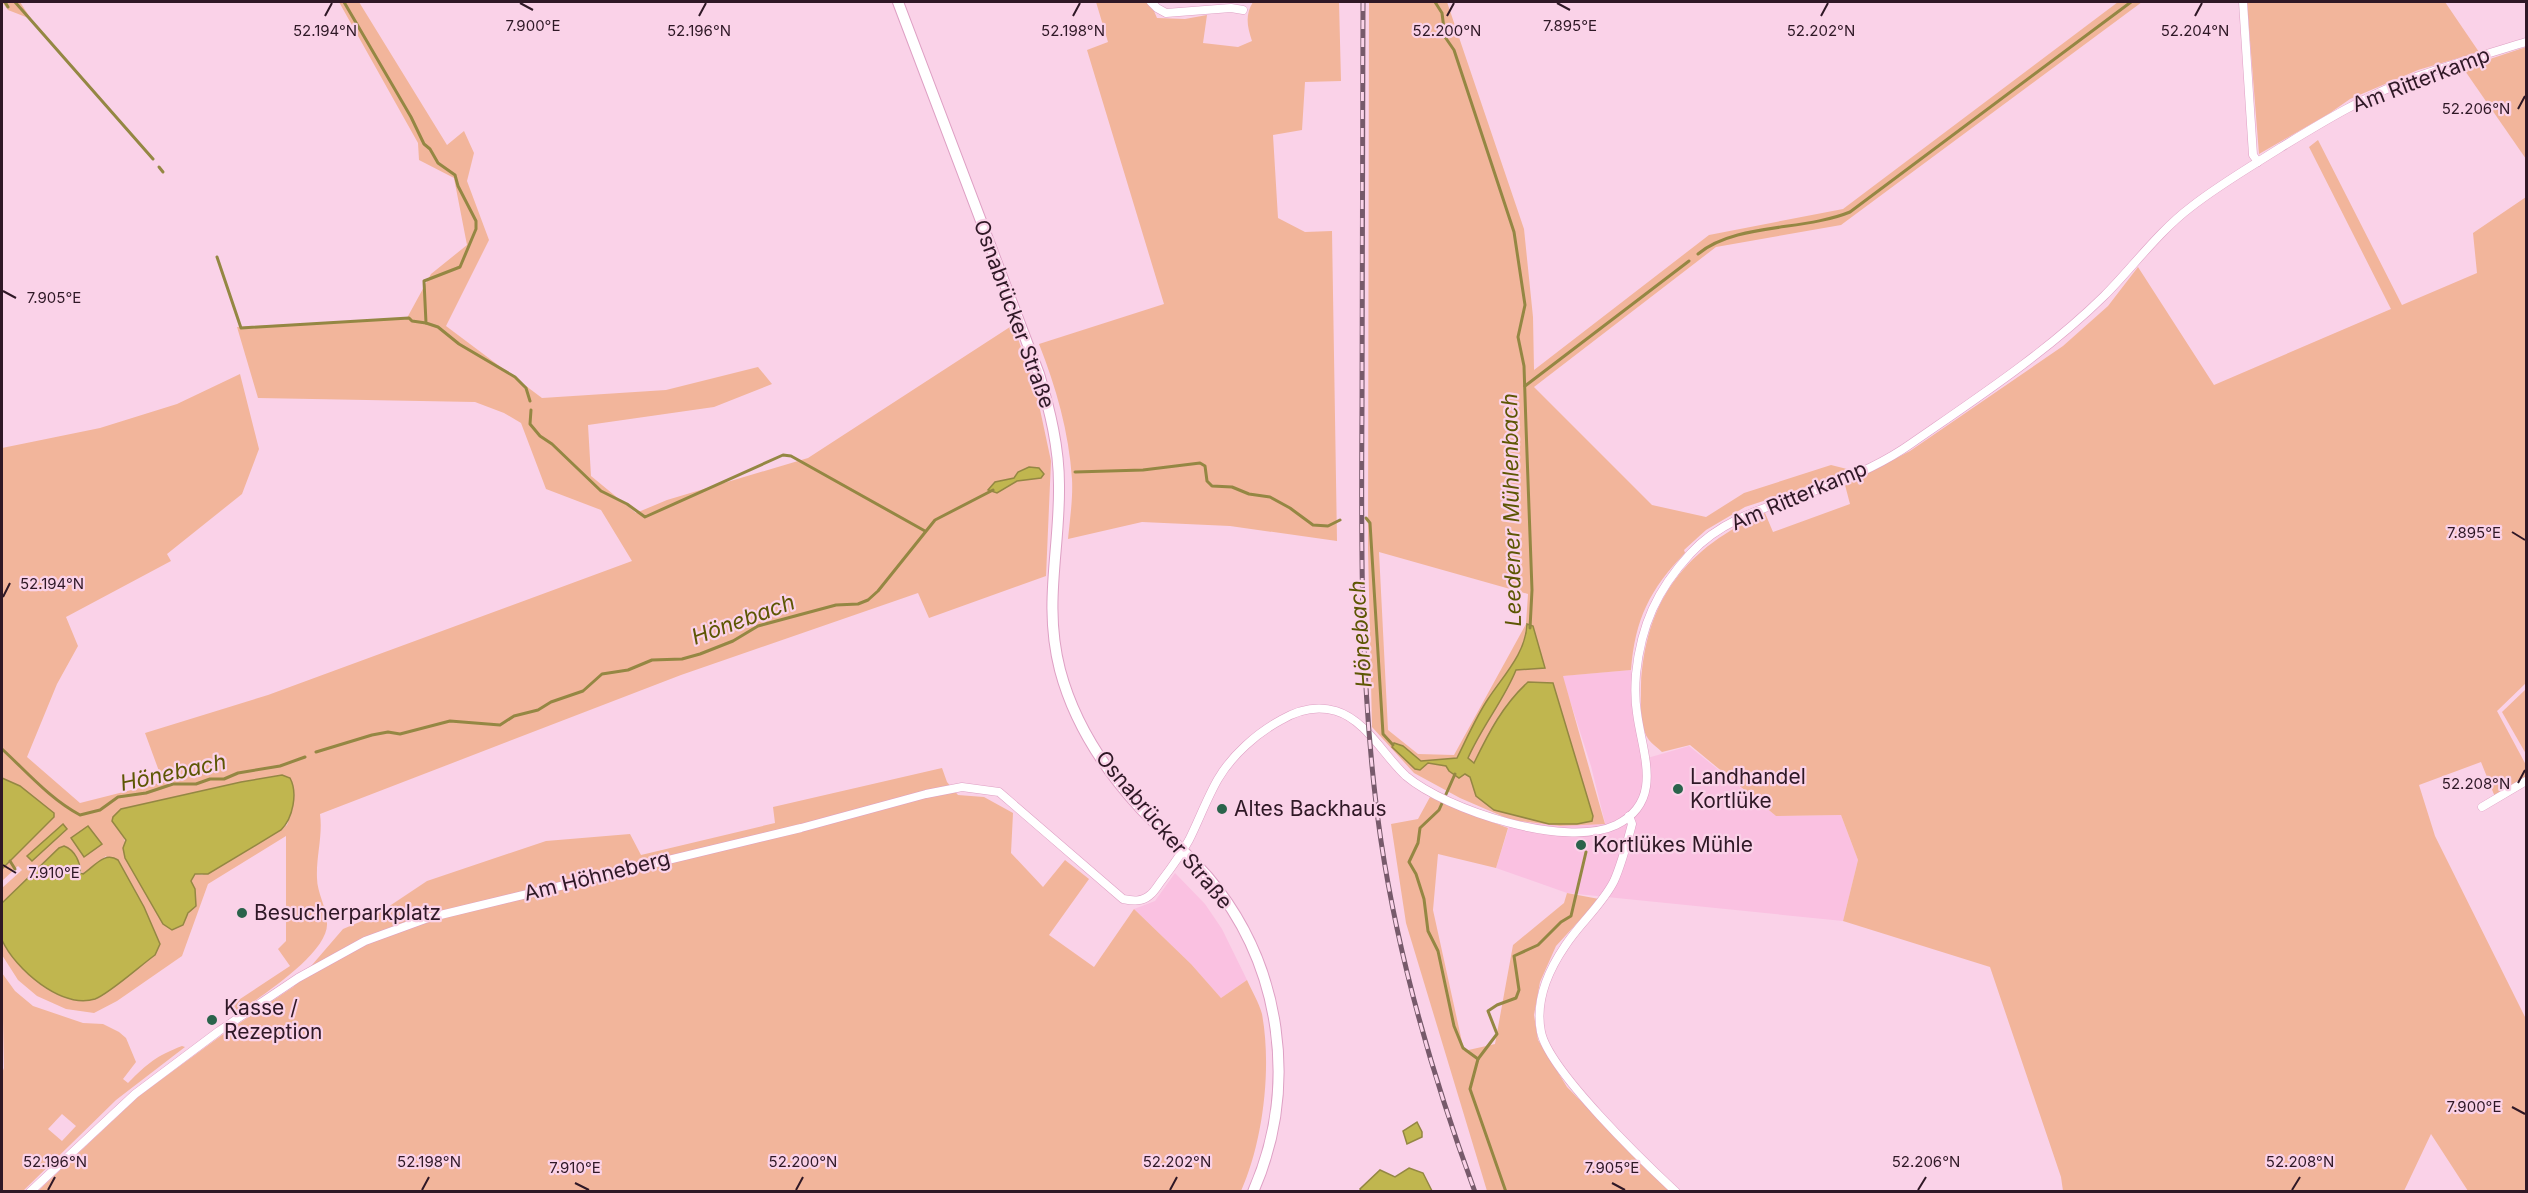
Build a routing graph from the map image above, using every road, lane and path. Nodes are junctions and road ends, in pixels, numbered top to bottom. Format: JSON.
{"nodes":[{"id":1,"x":898,"y":2,"type":"edge"},
{"id":2,"x":1151,"y":2,"type":"edge"},
{"id":3,"x":2242,"y":2,"type":"edge"},
{"id":4,"x":1243,"y":10,"type":"dead end"},
{"id":5,"x":2526,"y":42,"type":"edge"},
{"id":6,"x":2258,"y":162,"type":"junction"},
{"id":7,"x":2526,"y":781,"type":"edge"},
{"id":8,"x":2482,"y":807,"type":"dead end"},
{"id":9,"x":1629,"y":816,"type":"junction"},
{"id":10,"x":1183,"y":851,"type":"junction"},
{"id":11,"x":30,"y":1191,"type":"edge"},
{"id":12,"x":1253,"y":1191,"type":"edge"},
{"id":13,"x":1676,"y":1191,"type":"edge"}],
"edges":[{"from":1,"to":10,"type":"main road","name":"Osnabrücker Straße"},
{"from":2,"to":4,"type":"street"},
{"from":3,"to":6,"type":"street"},
{"from":5,"to":6,"type":"street","name":"Am Ritterkamp"},
{"from":6,"to":9,"type":"street","name":"Am Ritterkamp"},
{"from":7,"to":8,"type":"street"},
{"from":9,"to":10,"type":"street"},
{"from":9,"to":13,"type":"street"},
{"from":10,"to":11,"type":"street","name":"Am Höhneberg"},
{"from":10,"to":12,"type":"main road","name":"Osnabrücker Straße"}]}
